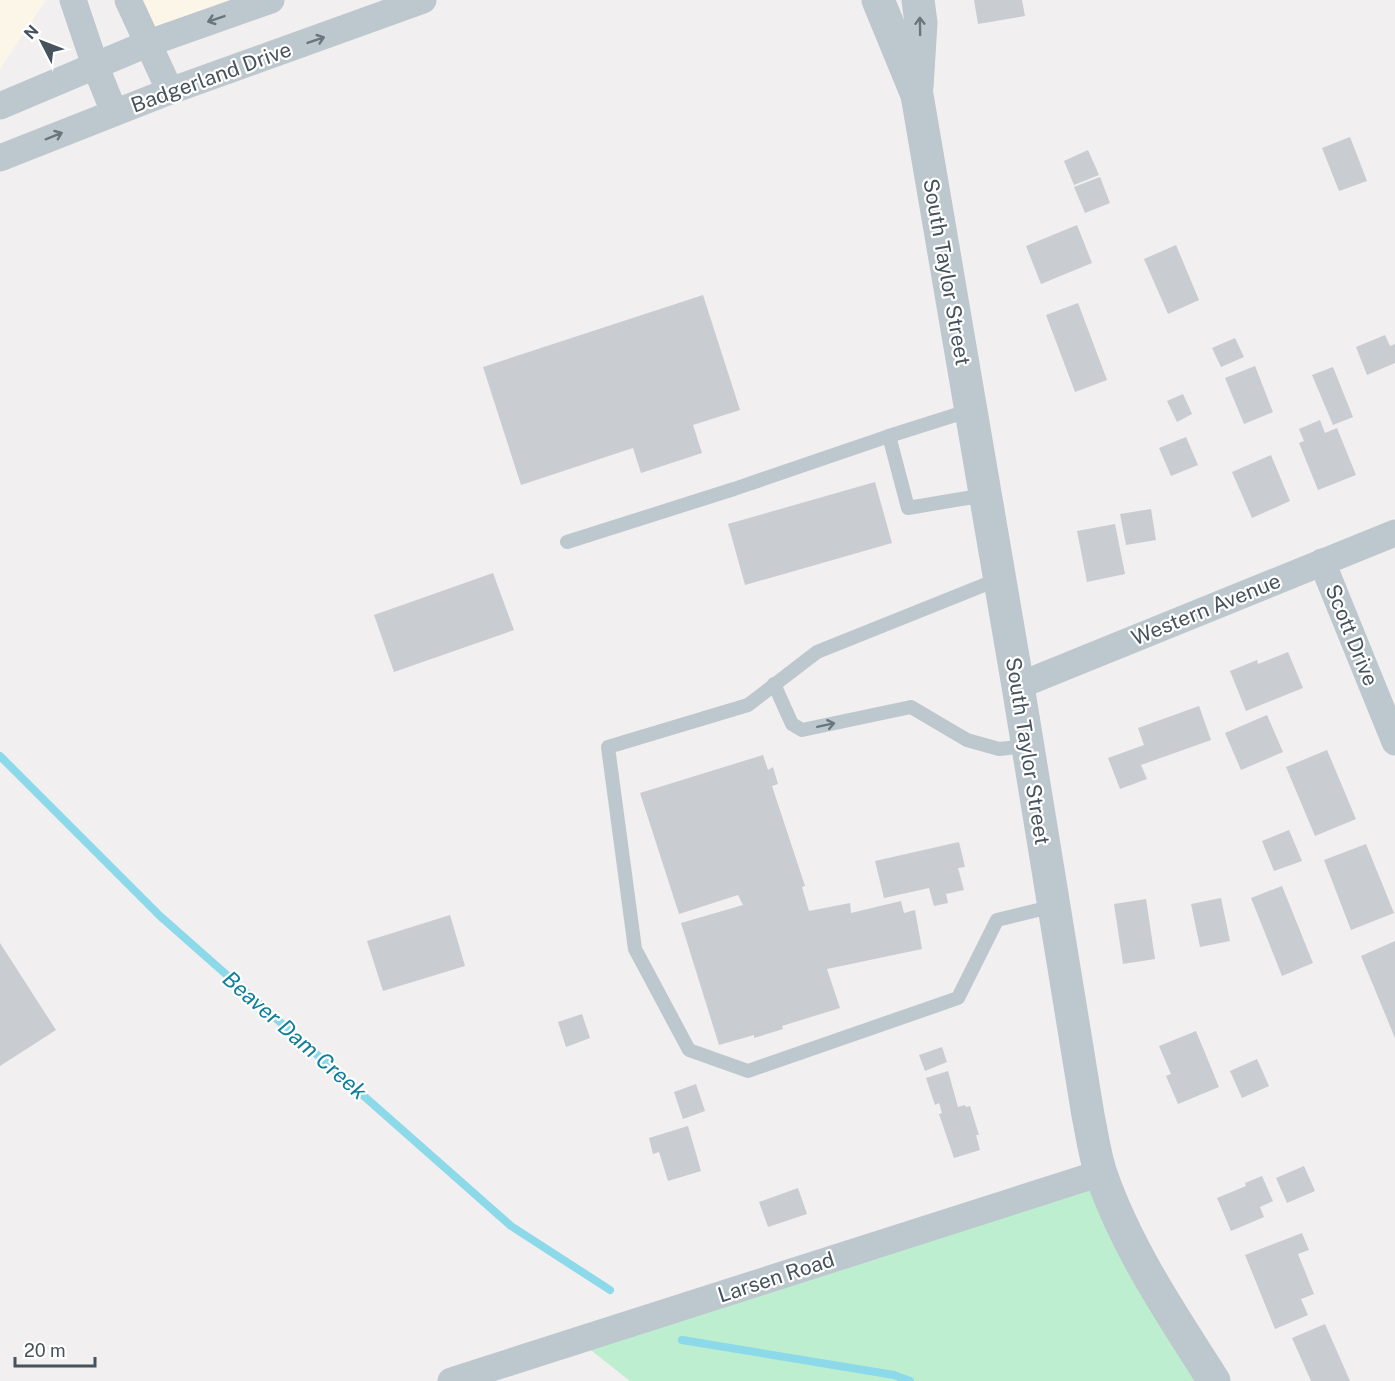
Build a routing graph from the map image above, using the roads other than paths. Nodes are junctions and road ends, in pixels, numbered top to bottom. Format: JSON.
{"nodes":[{"id":1,"x":73,"y":0,"type":"edge"},
{"id":2,"x":128,"y":0,"type":"edge"},
{"id":3,"x":271,"y":0,"type":"edge"},
{"id":4,"x":423,"y":0,"type":"edge"},
{"id":5,"x":878,"y":0,"type":"edge"},
{"id":6,"x":918,"y":0,"type":"edge"},
{"id":7,"x":150,"y":43,"type":"junction"},
{"id":8,"x":95,"y":65,"type":"junction"},
{"id":9,"x":170,"y":91,"type":"junction"},
{"id":10,"x":917,"y":95,"type":"junction"},
{"id":11,"x":0,"y":106,"type":"edge"},
{"id":12,"x":114,"y":112,"type":"junction"},
{"id":13,"x":0,"y":158,"type":"edge"},
{"id":14,"x":971,"y":410,"type":"junction"},
{"id":15,"x":889,"y":435,"type":"junction"},
{"id":16,"x":985,"y":495,"type":"junction"},
{"id":17,"x":1395,"y":533,"type":"edge"},
{"id":18,"x":567,"y":542,"type":"dead end"},
{"id":19,"x":1322,"y":562,"type":"junction"},
{"id":20,"x":999,"y":579,"type":"junction"},
{"id":21,"x":774,"y":684,"type":"junction"},
{"id":22,"x":1018,"y":686,"type":"junction"},
{"id":23,"x":1395,"y":742,"type":"edge"},
{"id":24,"x":1027,"y":746,"type":"junction"},
{"id":25,"x":1054,"y":906,"type":"junction"},
{"id":26,"x":1101,"y":1173,"type":"junction"},
{"id":27,"x":482,"y":1376,"type":"edge"},
{"id":28,"x":451,"y":1381,"type":"edge"},
{"id":29,"x":1214,"y":1381,"type":"edge"}],
"edges":[{"from":1,"to":8,"type":"street"},
{"from":2,"to":7,"type":"street"},
{"from":3,"to":7,"type":"street","one_way":true},
{"from":9,"to":4,"type":"street","name":"Badgerland Drive","one_way":true},
{"from":5,"to":10,"type":"street","name":"South Taylor Street"},
{"from":10,"to":6,"type":"street","name":"South Taylor Street","one_way":true},
{"from":7,"to":8,"type":"street"},
{"from":7,"to":9,"type":"street"},
{"from":8,"to":11,"type":"street"},
{"from":8,"to":12,"type":"street"},
{"from":9,"to":12,"type":"street","name":"Badgerland Drive"},
{"from":10,"to":14,"type":"street","name":"South Taylor Street"},
{"from":13,"to":12,"type":"street","name":"Badgerland Drive","one_way":true},
{"from":14,"to":15,"type":"lane"},
{"from":14,"to":16,"type":"street","name":"South Taylor Street"},
{"from":15,"to":16,"type":"lane"},
{"from":15,"to":18,"type":"lane"},
{"from":16,"to":20,"type":"street","name":"South Taylor Street"},
{"from":17,"to":19,"type":"street","name":"Western Avenue"},
{"from":19,"to":22,"type":"street","name":"Western Avenue"},
{"from":19,"to":23,"type":"street","name":"Scott Drive"},
{"from":20,"to":21,"type":"lane"},
{"from":20,"to":22,"type":"street","name":"South Taylor Street"},
{"from":21,"to":24,"type":"lane","one_way":true},
{"from":21,"to":25,"type":"lane"},
{"from":22,"to":24,"type":"street","name":"South Taylor Street"},
{"from":24,"to":25,"type":"street","name":"South Taylor Street"},
{"from":25,"to":26,"type":"street","name":"South Taylor Street"},
{"from":26,"to":27,"type":"street","name":"Larsen Road"},
{"from":26,"to":29,"type":"street","name":"South Taylor Street"},
{"from":27,"to":28,"type":"street","name":"Larsen Road"}]}
